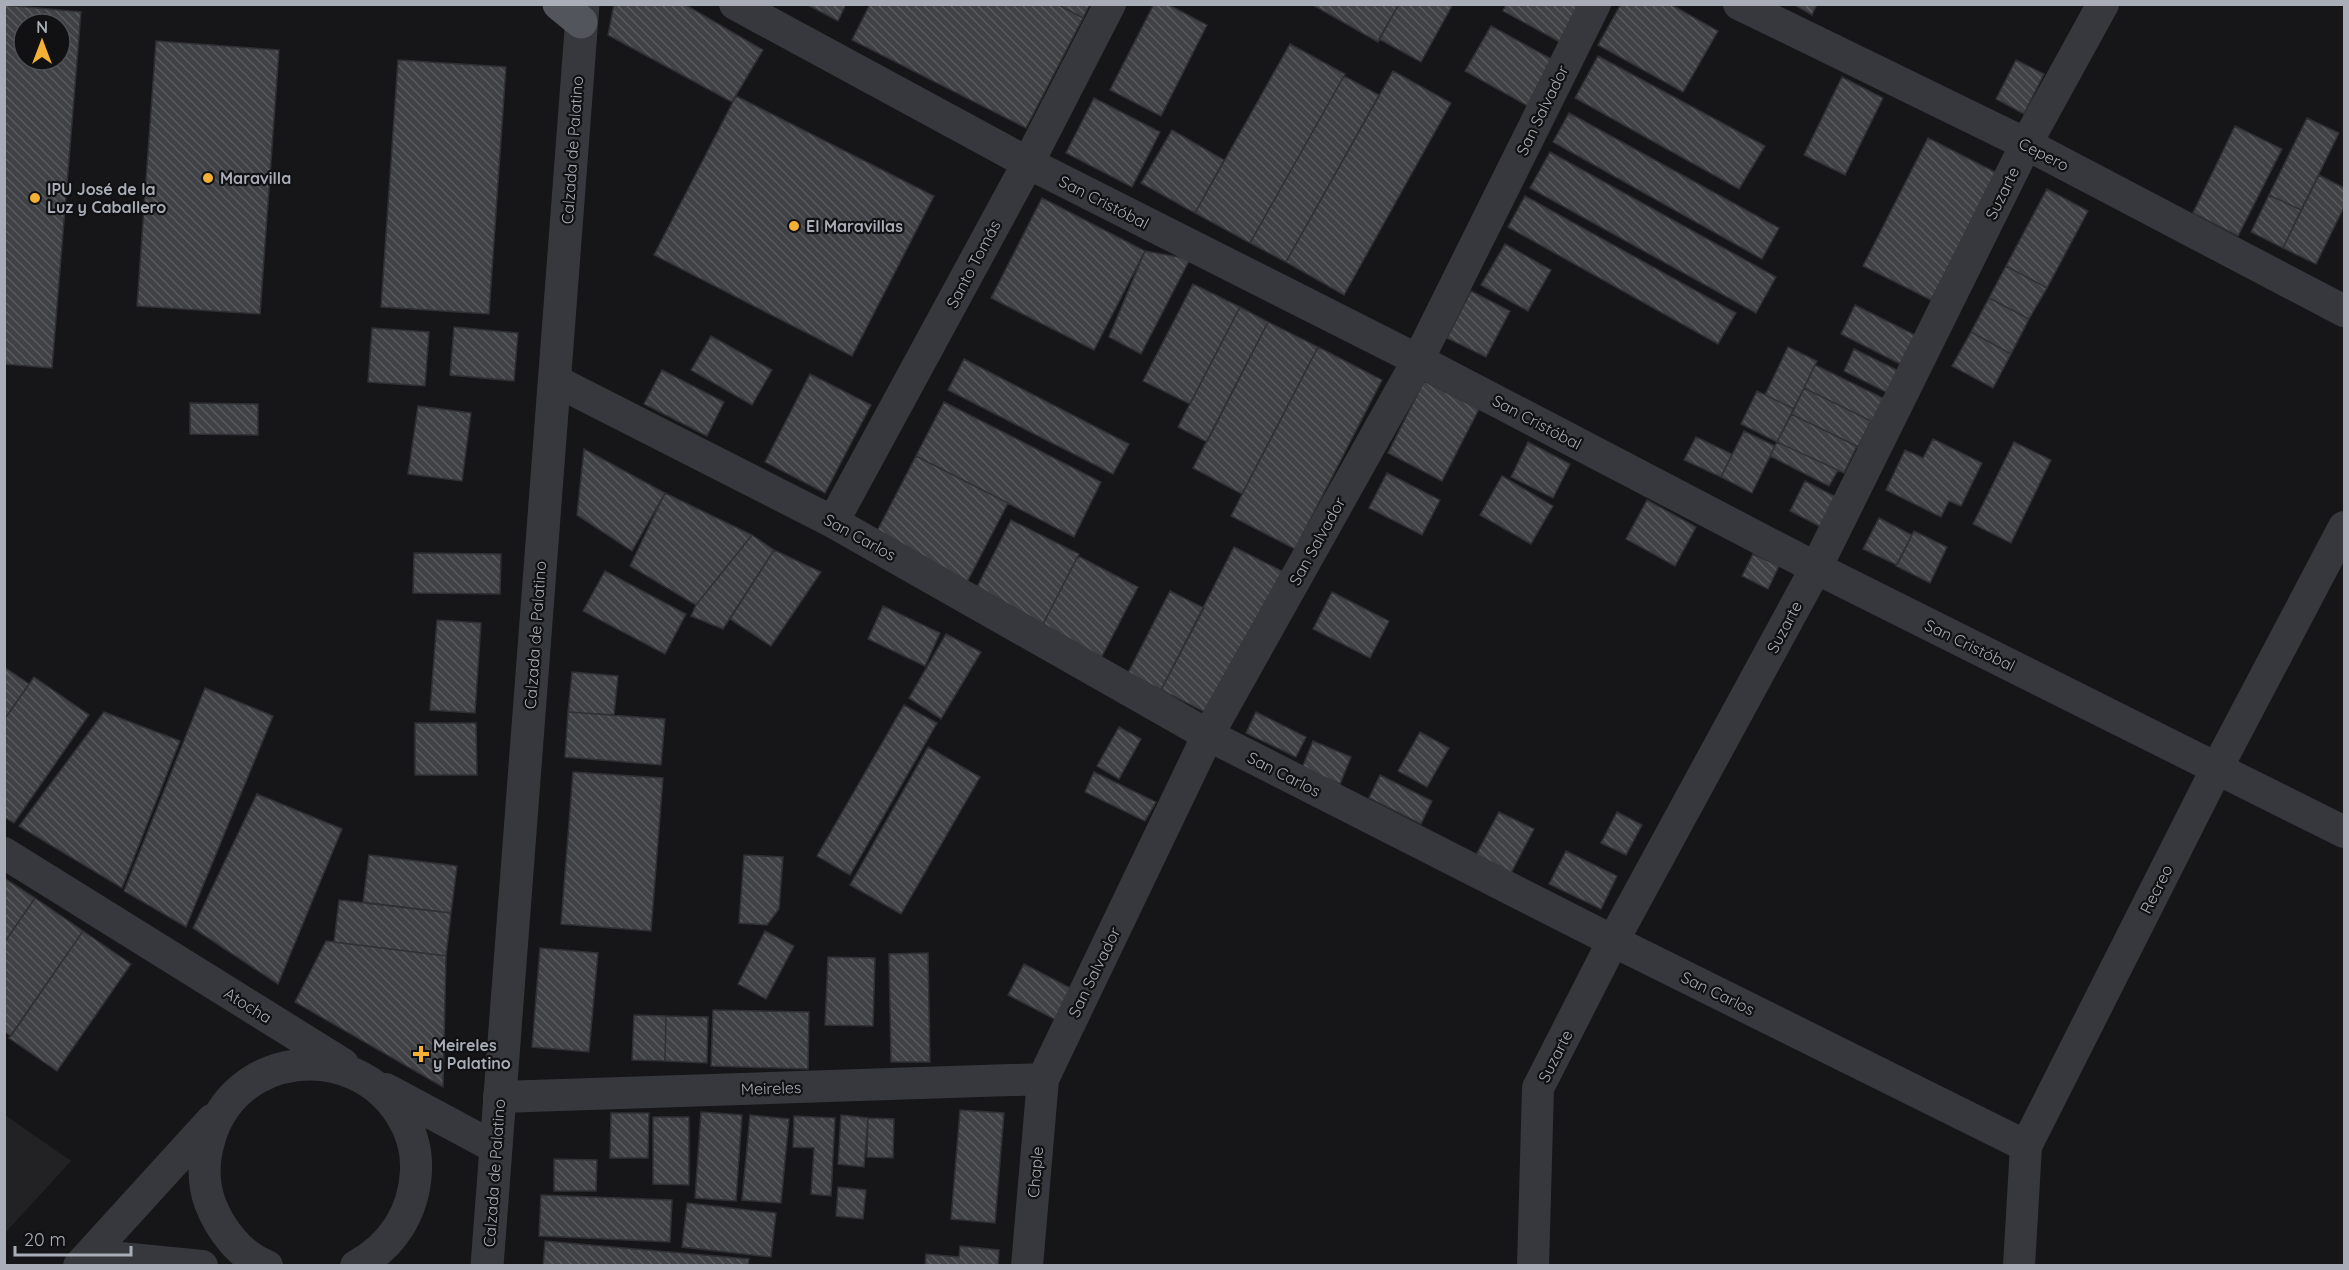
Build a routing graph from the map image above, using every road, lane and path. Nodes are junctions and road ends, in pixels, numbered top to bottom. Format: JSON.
{"nodes":[{"id":1,"x":735,"y":4,"type":"edge"},
{"id":2,"x":1110,"y":4,"type":"edge"},
{"id":3,"x":1595,"y":4,"type":"edge"},
{"id":4,"x":1739,"y":4,"type":"edge"},
{"id":5,"x":2103,"y":4,"type":"edge"},
{"id":6,"x":575,"y":10,"type":"edge"},
{"id":7,"x":2026,"y":144,"type":"junction"},
{"id":8,"x":1028,"y":163,"type":"junction"},
{"id":9,"x":2344,"y":311,"type":"edge"},
{"id":10,"x":1418,"y":360,"type":"junction"},
{"id":11,"x":554,"y":380,"type":"junction"},
{"id":12,"x":833,"y":522,"type":"junction"},
{"id":13,"x":2344,"y":527,"type":"edge"},
{"id":14,"x":1816,"y":568,"type":"junction"},
{"id":15,"x":1208,"y":735,"type":"junction"},
{"id":16,"x":2217,"y":768,"type":"junction"},
{"id":17,"x":2344,"y":832,"type":"edge"},
{"id":18,"x":4,"y":853,"type":"edge"},
{"id":19,"x":1613,"y":942,"type":"junction"},
{"id":20,"x":286,"y":1029,"type":"junction"},
{"id":21,"x":366,"y":1079,"type":"junction"},
{"id":22,"x":1043,"y":1079,"type":"junction"},
{"id":23,"x":500,"y":1097,"type":"junction"},
{"id":24,"x":230,"y":1100,"type":"junction"},
{"id":25,"x":2026,"y":1146,"type":"junction"},
{"id":26,"x":496,"y":1148,"type":"junction"},
{"id":27,"x":84,"y":1260,"type":"edge"},
{"id":28,"x":201,"y":1266,"type":"edge"},
{"id":29,"x":267,"y":1266,"type":"edge"},
{"id":30,"x":356,"y":1266,"type":"edge"},
{"id":31,"x":487,"y":1266,"type":"edge"},
{"id":32,"x":1027,"y":1266,"type":"edge"},
{"id":33,"x":1533,"y":1266,"type":"edge"},
{"id":34,"x":2019,"y":1266,"type":"edge"}],
"edges":[{"from":1,"to":8,"type":"street","name":"San Cristóbal"},
{"from":2,"to":8,"type":"street","name":"Santo Tomás"},
{"from":3,"to":10,"type":"street","name":"San Salvador"},
{"from":4,"to":7,"type":"street","name":"Cepero"},
{"from":5,"to":7,"type":"street","name":"Suzarte"},
{"from":6,"to":11,"type":"street","name":"Calzada de Palatino"},
{"from":7,"to":9,"type":"street","name":"Cepero"},
{"from":7,"to":14,"type":"street","name":"Suzarte"},
{"from":8,"to":10,"type":"street","name":"San Cristóbal"},
{"from":8,"to":12,"type":"street","name":"Santo Tomás"},
{"from":10,"to":14,"type":"street","name":"San Cristóbal"},
{"from":10,"to":15,"type":"street","name":"San Salvador"},
{"from":11,"to":12,"type":"street","name":"San Carlos"},
{"from":11,"to":23,"type":"street","name":"Calzada de Palatino"},
{"from":12,"to":15,"type":"street","name":"San Carlos"},
{"from":13,"to":16,"type":"street","name":"Recreo"},
{"from":14,"to":16,"type":"street","name":"San Cristóbal"},
{"from":14,"to":19,"type":"street","name":"Suzarte"},
{"from":15,"to":19,"type":"street","name":"San Carlos"},
{"from":15,"to":22,"type":"street","name":"San Salvador"},
{"from":16,"to":17,"type":"street","name":"San Cristóbal"},
{"from":16,"to":25,"type":"street","name":"Recreo"},
{"from":18,"to":20,"type":"street","name":"Atocha"},
{"from":19,"to":25,"type":"street","name":"San Carlos"},
{"from":19,"to":33,"type":"street","name":"Suzarte"},
{"from":20,"to":21,"type":"street","name":"Atocha"},
{"from":20,"to":24,"type":"street"},
{"from":21,"to":24,"type":"street"},
{"from":21,"to":26,"type":"street","name":"Atocha"},
{"from":21,"to":30,"type":"street"},
{"from":22,"to":23,"type":"street","name":"Meireles"},
{"from":22,"to":32,"type":"street","name":"Chaple"},
{"from":23,"to":26,"type":"street","name":"Calzada de Palatino"},
{"from":24,"to":27,"type":"street"},
{"from":24,"to":29,"type":"street"},
{"from":25,"to":34,"type":"street","name":"Recreo"},
{"from":26,"to":31,"type":"street","name":"Calzada de Palatino"},
{"from":27,"to":28,"type":"street"}]}
